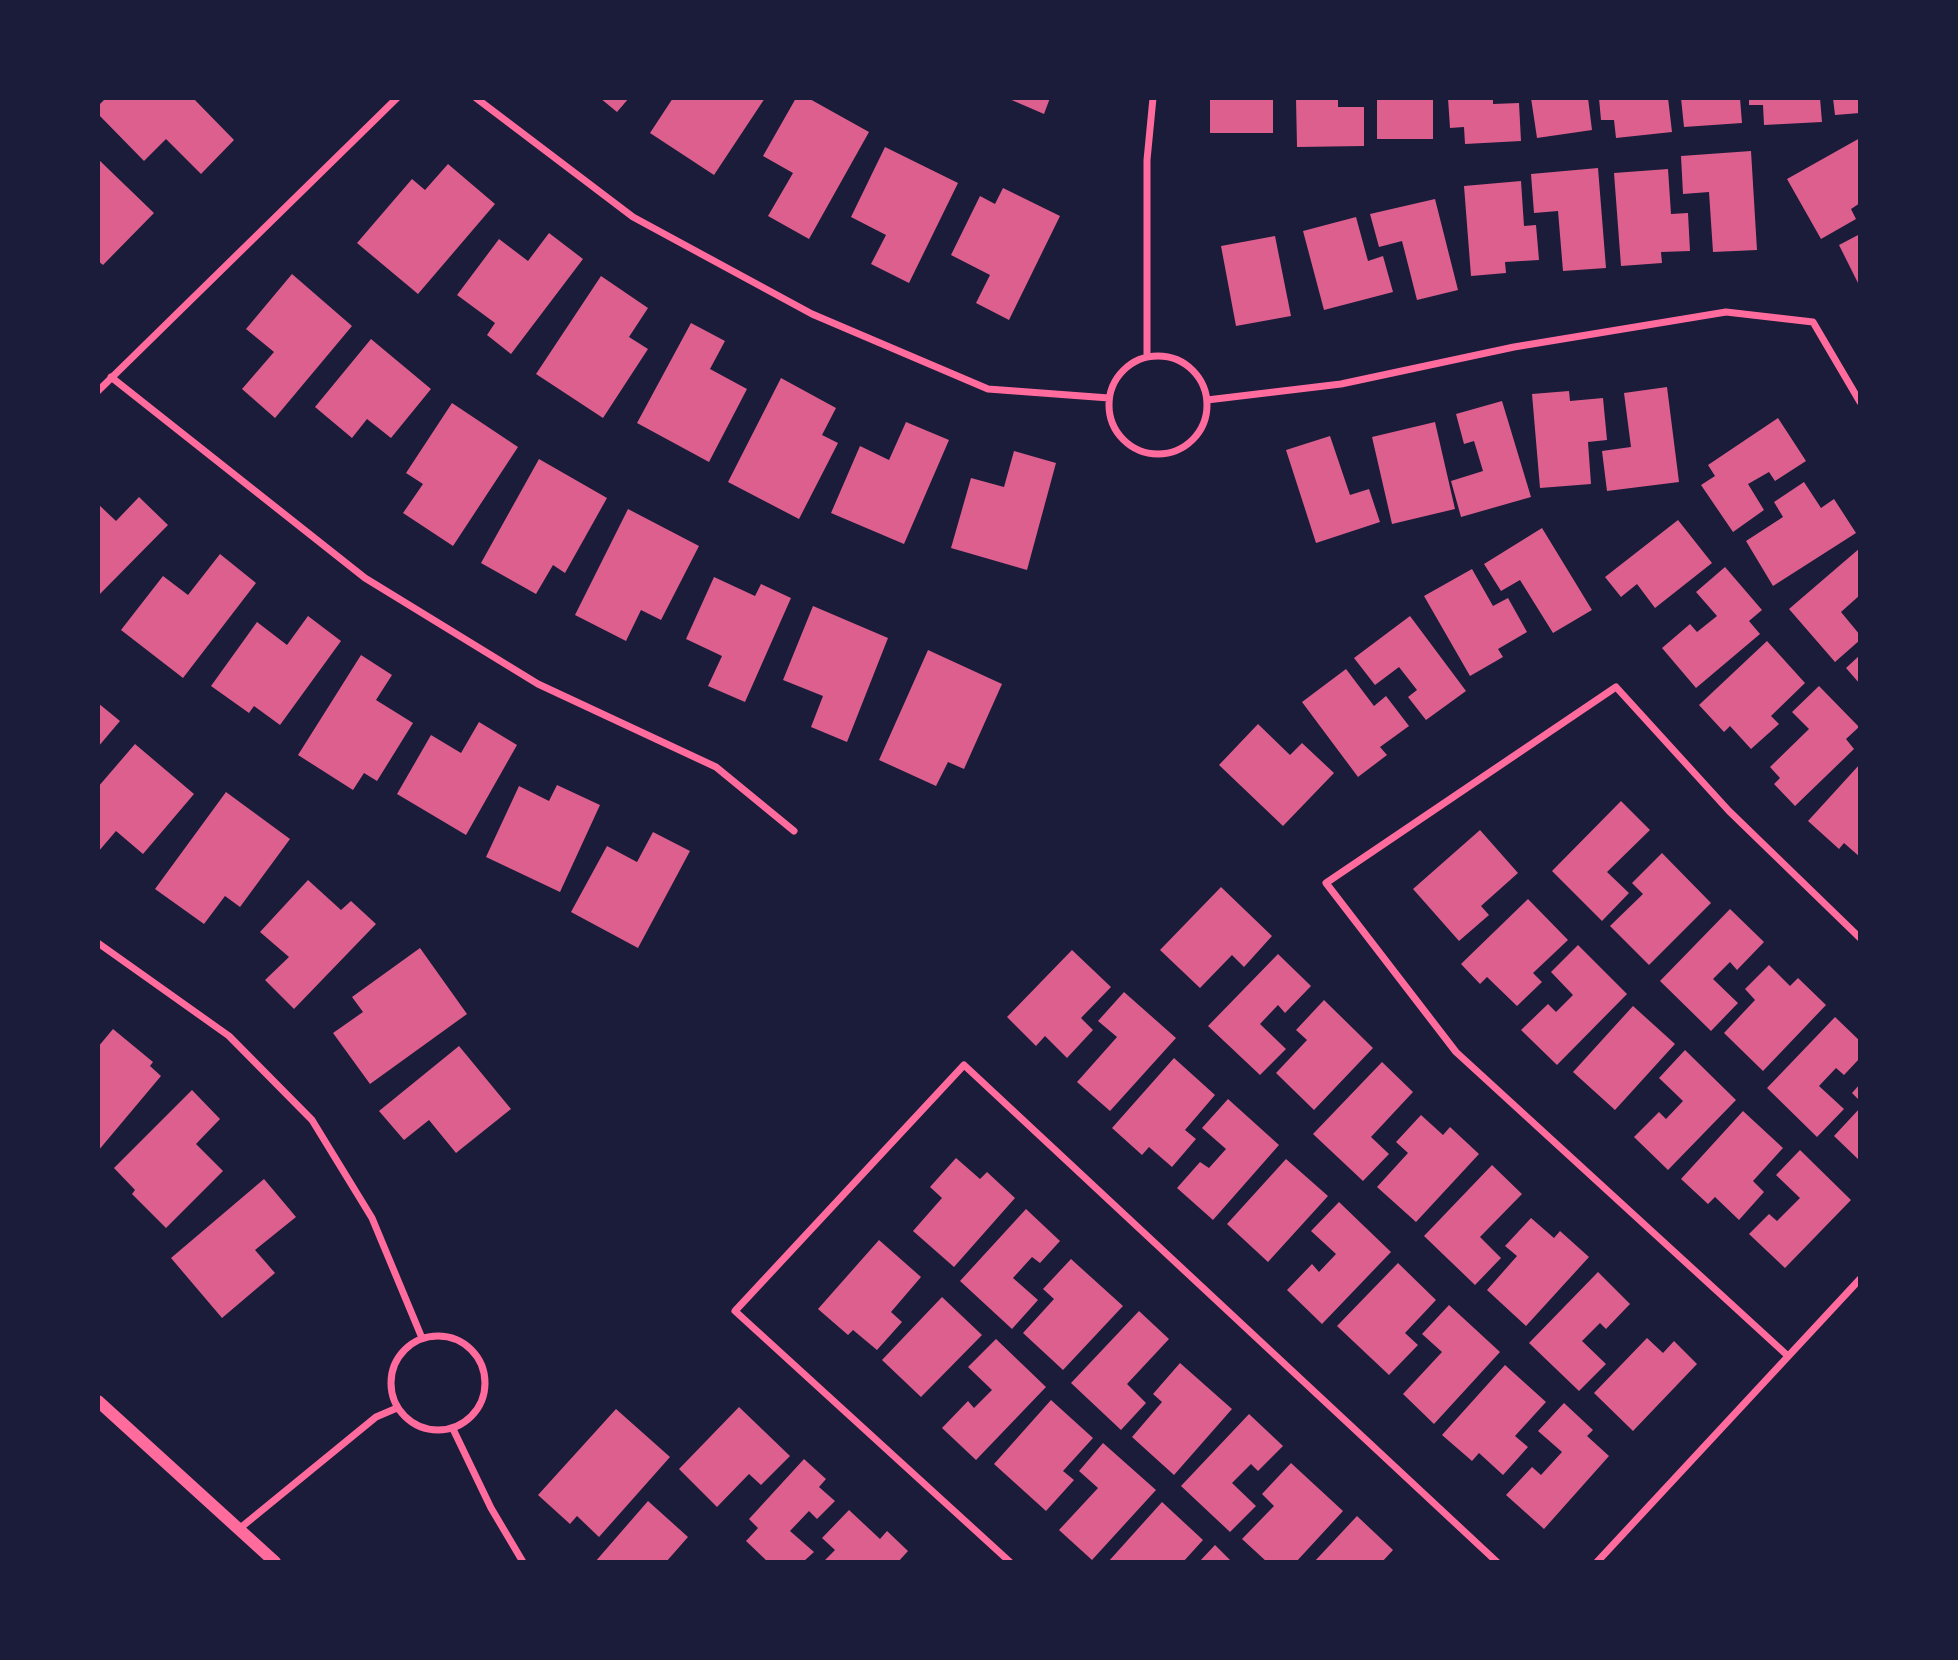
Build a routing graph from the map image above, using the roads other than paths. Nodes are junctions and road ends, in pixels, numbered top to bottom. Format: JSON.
{"nodes":[{"id":1,"x":397,"y":98,"type":"edge"},
{"id":2,"x":476,"y":98,"type":"edge"},
{"id":3,"x":1153,"y":98,"type":"edge"},
{"id":4,"x":1147,"y":356,"type":"junction"},
{"id":5,"x":111,"y":377,"type":"junction"},
{"id":6,"x":98,"y":391,"type":"edge"},
{"id":7,"x":1109,"y":398,"type":"junction"},
{"id":8,"x":1208,"y":400,"type":"junction"},
{"id":9,"x":1860,"y":402,"type":"edge"},
{"id":10,"x":794,"y":831,"type":"dead end"},
{"id":11,"x":1860,"y":938,"type":"edge"},
{"id":12,"x":98,"y":943,"type":"edge"},
{"id":13,"x":1860,"y":1279,"type":"edge"},
{"id":14,"x":422,"y":1338,"type":"junction"},
{"id":15,"x":1788,"y":1356,"type":"junction"},
{"id":16,"x":98,"y":1401,"type":"edge"},
{"id":17,"x":397,"y":1408,"type":"junction"},
{"id":18,"x":453,"y":1429,"type":"junction"},
{"id":19,"x":239,"y":1529,"type":"junction"},
{"id":20,"x":275,"y":1562,"type":"edge"},
{"id":21,"x":523,"y":1562,"type":"edge"},
{"id":22,"x":1010,"y":1562,"type":"edge"},
{"id":23,"x":1497,"y":1562,"type":"edge"},
{"id":24,"x":1597,"y":1562,"type":"edge"}],
"edges":[{"from":1,"to":5,"type":"street"},
{"from":2,"to":7,"type":"street"},
{"from":3,"to":4,"type":"street"},
{"from":4,"to":7,"type":"street"},
{"from":4,"to":8,"type":"street"},
{"from":5,"to":6,"type":"street"},
{"from":5,"to":10,"type":"street"},
{"from":7,"to":8,"type":"street"},
{"from":8,"to":9,"type":"street"},
{"from":11,"to":15,"type":"street"},
{"from":12,"to":14,"type":"street"},
{"from":13,"to":15,"type":"street"},
{"from":14,"to":17,"type":"street"},
{"from":14,"to":18,"type":"street"},
{"from":15,"to":24,"type":"street"},
{"from":16,"to":19,"type":"street"},
{"from":17,"to":18,"type":"street"},
{"from":17,"to":19,"type":"street"},
{"from":18,"to":21,"type":"street"},
{"from":19,"to":20,"type":"street"},
{"from":22,"to":23,"type":"street"}]}
